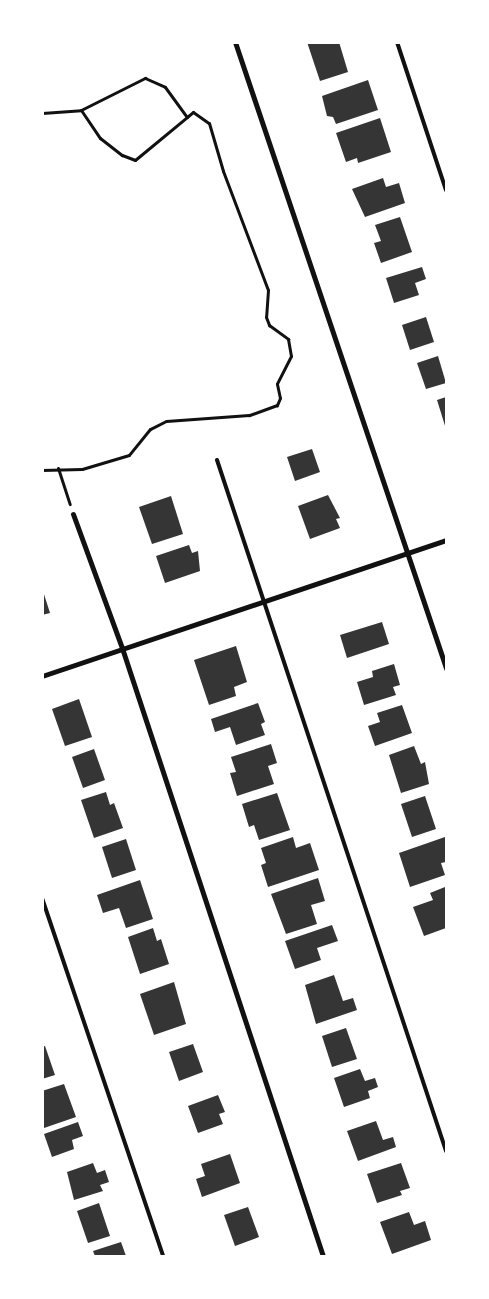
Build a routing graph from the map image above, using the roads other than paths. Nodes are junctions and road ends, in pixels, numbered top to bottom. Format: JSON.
{"nodes":[{"id":1,"x":235,"y":42,"type":"edge"},
{"id":2,"x":397,"y":42,"type":"edge"},
{"id":3,"x":446,"y":190,"type":"edge"},
{"id":4,"x":217,"y":460,"type":"dead end"},
{"id":5,"x":73,"y":514,"type":"road end"},
{"id":6,"x":446,"y":540,"type":"edge"},
{"id":7,"x":409,"y":553,"type":"junction"},
{"id":8,"x":263,"y":601,"type":"junction"},
{"id":9,"x":122,"y":648,"type":"junction"},
{"id":10,"x":446,"y":668,"type":"edge"},
{"id":11,"x":42,"y":676,"type":"edge"},
{"id":12,"x":42,"y":898,"type":"edge"},
{"id":13,"x":446,"y":1151,"type":"edge"},
{"id":14,"x":163,"y":1256,"type":"edge"},
{"id":15,"x":323,"y":1256,"type":"edge"}],
"edges":[{"from":1,"to":7,"type":"street"},
{"from":2,"to":3,"type":"lane"},
{"from":4,"to":8,"type":"lane"},
{"from":5,"to":9,"type":"street"},
{"from":6,"to":7,"type":"street"},
{"from":7,"to":8,"type":"street"},
{"from":7,"to":10,"type":"street"},
{"from":8,"to":9,"type":"street"},
{"from":8,"to":13,"type":"lane"},
{"from":9,"to":11,"type":"street"},
{"from":9,"to":15,"type":"street"},
{"from":12,"to":14,"type":"lane"}]}
